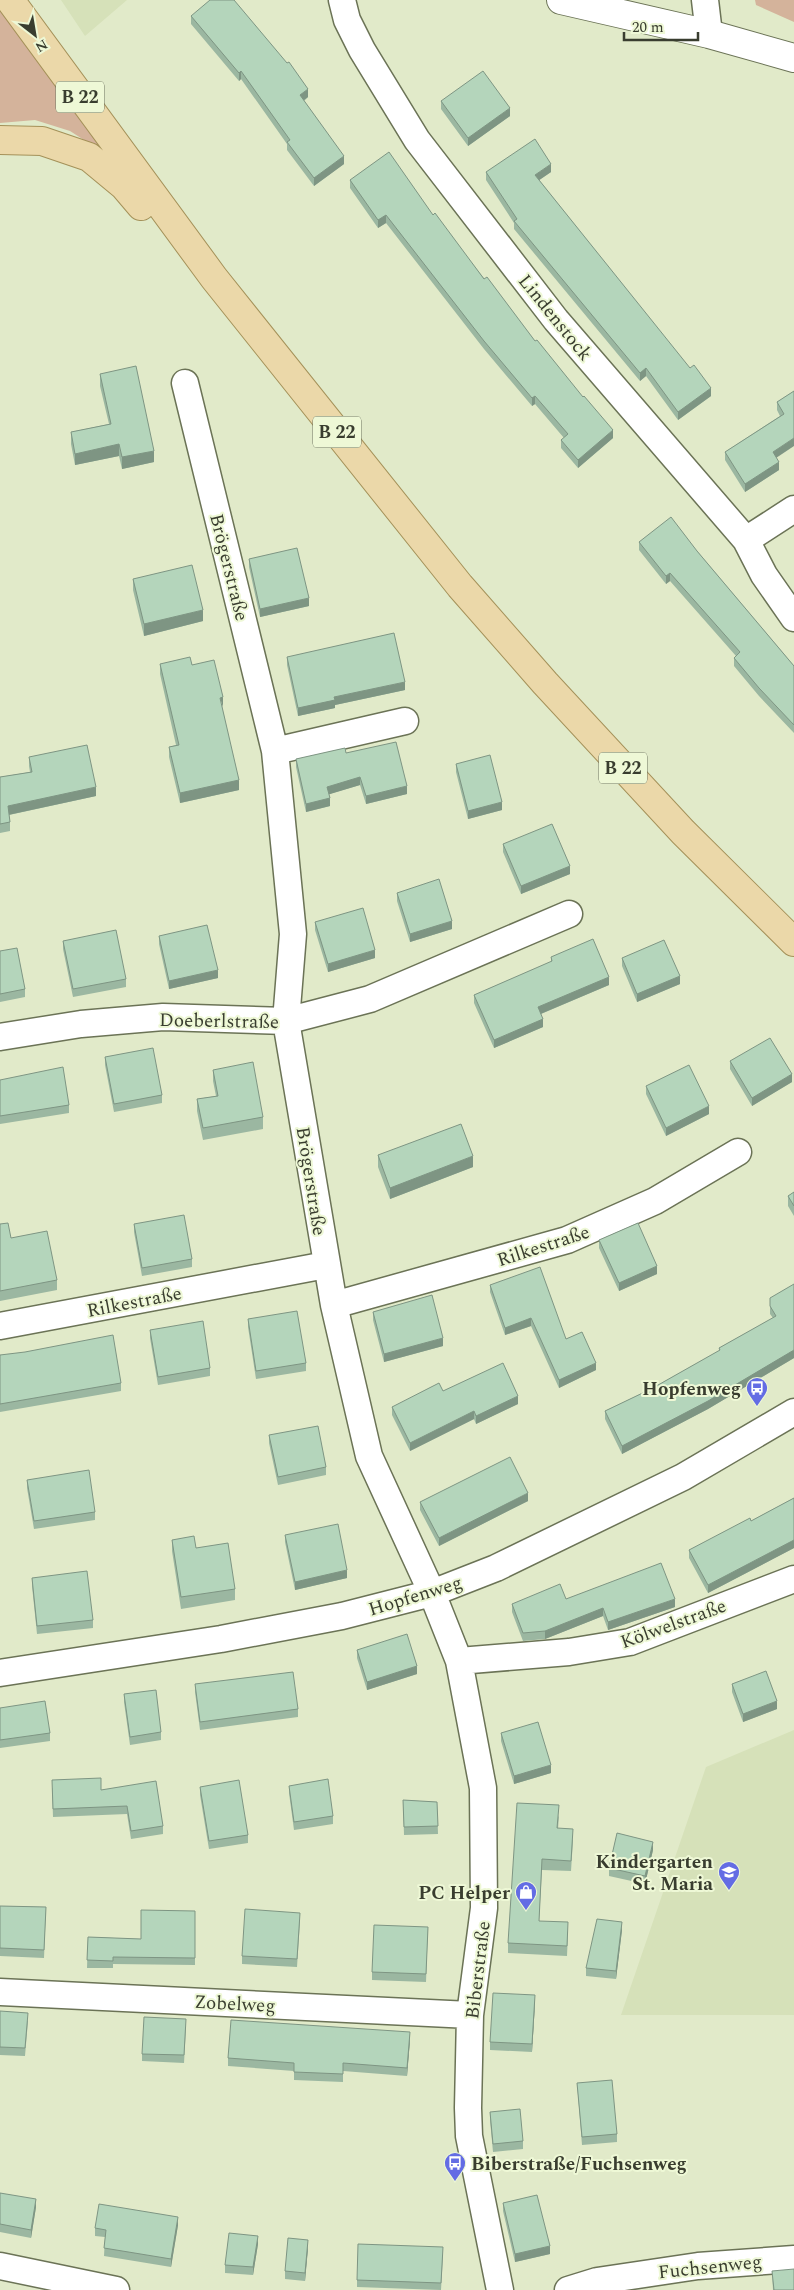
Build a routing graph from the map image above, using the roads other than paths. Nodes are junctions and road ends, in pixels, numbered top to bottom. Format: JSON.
{"nodes":[{"id":1,"x":10,"y":0,"type":"edge"},
{"id":2,"x":342,"y":0,"type":"edge"},
{"id":3,"x":561,"y":0,"type":"edge"},
{"id":4,"x":705,"y":0,"type":"edge"},
{"id":5,"x":709,"y":34,"type":"junction"},
{"id":6,"x":794,"y":58,"type":"edge"},
{"id":7,"x":0,"y":140,"type":"edge"},
{"id":8,"x":214,"y":278,"type":"junction"},
{"id":9,"x":185,"y":383,"type":"dead end"},
{"id":10,"x":794,"y":509,"type":"edge"},
{"id":11,"x":746,"y":540,"type":"junction"},
{"id":12,"x":794,"y":618,"type":"edge"},
{"id":13,"x":405,"y":721,"type":"dead end"},
{"id":14,"x":275,"y":751,"type":"junction"},
{"id":15,"x":569,"y":914,"type":"dead end"},
{"id":16,"x":794,"y":942,"type":"edge"},
{"id":17,"x":286,"y":1021,"type":"junction"},
{"id":18,"x":0,"y":1037,"type":"edge"},
{"id":19,"x":738,"y":1152,"type":"dead end"},
{"id":20,"x":326,"y":1265,"type":"junction"},
{"id":21,"x":334,"y":1305,"type":"junction"},
{"id":22,"x":0,"y":1326,"type":"edge"},
{"id":23,"x":794,"y":1412,"type":"edge"},
{"id":24,"x":794,"y":1578,"type":"edge"},
{"id":25,"x":432,"y":1593,"type":"junction"},
{"id":26,"x":459,"y":1661,"type":"junction"},
{"id":27,"x":0,"y":1673,"type":"edge"},
{"id":28,"x":0,"y":1992,"type":"edge"},
{"id":29,"x":470,"y":2015,"type":"junction"},
{"id":30,"x":794,"y":2259,"type":"edge"},
{"id":31,"x":0,"y":2266,"type":"edge"},
{"id":32,"x":116,"y":2290,"type":"edge"},
{"id":33,"x":500,"y":2290,"type":"edge"},
{"id":34,"x":568,"y":2290,"type":"edge"}],
"edges":[{"from":1,"to":8,"type":"main road","number":"B 22"},
{"from":2,"to":11,"type":"street","name":"Lindenstock"},
{"from":3,"to":5,"type":"street"},
{"from":4,"to":5,"type":"street"},
{"from":5,"to":6,"type":"street"},
{"from":7,"to":8,"type":"main road","number":"B 22"},
{"from":8,"to":16,"type":"main road","number":"B 22"},
{"from":9,"to":14,"type":"street","name":"Brögerstraße"},
{"from":10,"to":11,"type":"street"},
{"from":11,"to":12,"type":"street","name":"Lindenstock"},
{"from":13,"to":14,"type":"street"},
{"from":14,"to":17,"type":"street","name":"Brögerstraße"},
{"from":15,"to":17,"type":"street","name":"Doeberlstraße"},
{"from":17,"to":18,"type":"street","name":"Doeberlstraße"},
{"from":17,"to":20,"type":"street","name":"Brögerstraße"},
{"from":19,"to":21,"type":"street","name":"Rilkestraße"},
{"from":20,"to":21,"type":"street","name":"Brögerstraße"},
{"from":20,"to":22,"type":"street","name":"Rilkestraße"},
{"from":21,"to":25,"type":"street","name":"Brögerstraße"},
{"from":23,"to":25,"type":"street","name":"Hopfenweg"},
{"from":24,"to":26,"type":"street","name":"Kölwelstraße"},
{"from":25,"to":26,"type":"street","name":"Biberstraße"},
{"from":25,"to":27,"type":"street","name":"Hopfenweg"},
{"from":26,"to":29,"type":"street","name":"Biberstraße"},
{"from":28,"to":29,"type":"street","name":"Zobelweg"},
{"from":29,"to":33,"type":"street","name":"Biberstraße"},
{"from":30,"to":34,"type":"street","name":"Fuchsenweg"},
{"from":31,"to":32,"type":"street"}]}
